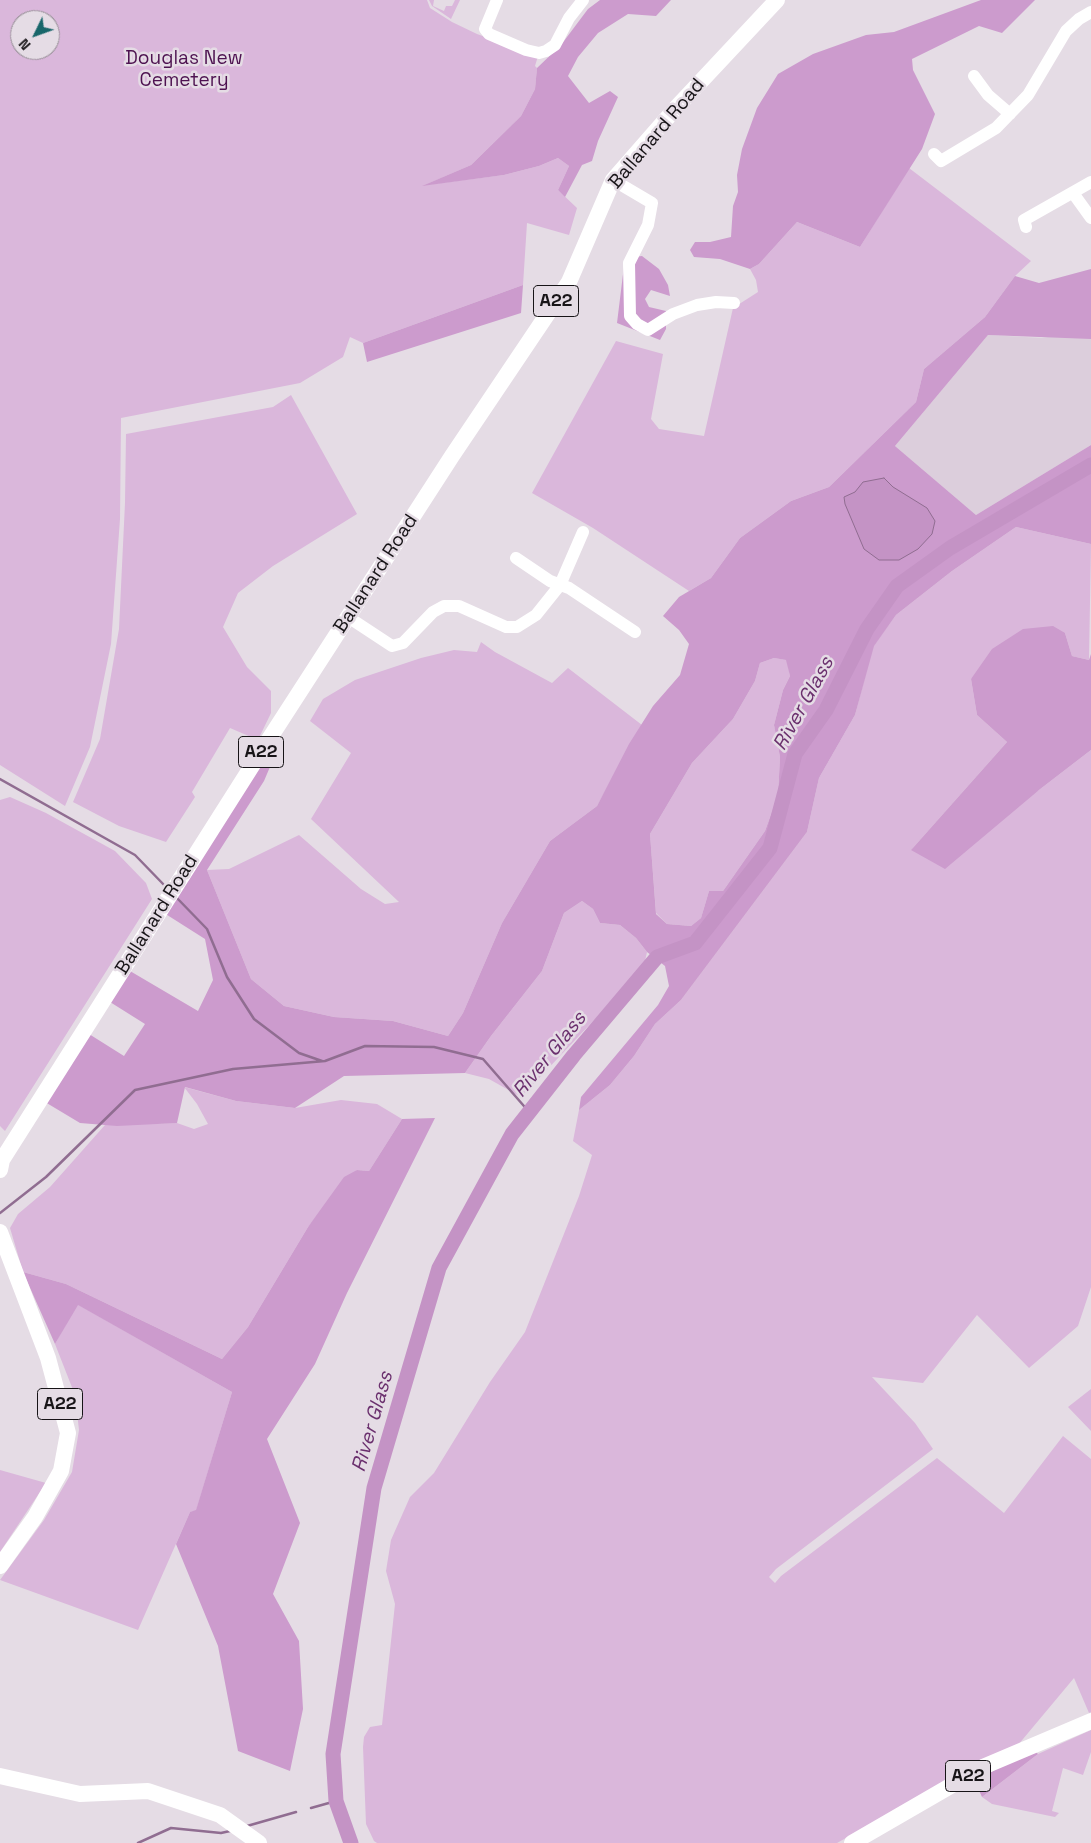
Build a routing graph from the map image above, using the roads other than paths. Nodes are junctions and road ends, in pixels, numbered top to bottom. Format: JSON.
{"nodes":[{"id":1,"x":497,"y":0,"type":"edge"},
{"id":2,"x":583,"y":0,"type":"edge"},
{"id":3,"x":777,"y":0,"type":"edge"},
{"id":4,"x":1091,"y":12,"type":"edge"},
{"id":5,"x":974,"y":76,"type":"dead end"},
{"id":6,"x":1010,"y":114,"type":"junction"},
{"id":7,"x":934,"y":154,"type":"dead end"},
{"id":8,"x":613,"y":180,"type":"junction"},
{"id":9,"x":1091,"y":182,"type":"edge"},
{"id":10,"x":1073,"y":193,"type":"junction"},
{"id":11,"x":1090,"y":223,"type":"edge"},
{"id":12,"x":1026,"y":227,"type":"dead end"},
{"id":13,"x":734,"y":303,"type":"dead end"},
{"id":14,"x":583,"y":532,"type":"dead end"},
{"id":15,"x":516,"y":558,"type":"dead end"},
{"id":16,"x":560,"y":585,"type":"junction"},
{"id":17,"x":348,"y":617,"type":"junction"},
{"id":18,"x":634,"y":632,"type":"dead end"},
{"id":19,"x":0,"y":1170,"type":"edge"},
{"id":20,"x":0,"y":1232,"type":"edge"},
{"id":21,"x":0,"y":1566,"type":"edge"},
{"id":22,"x":1091,"y":1721,"type":"edge"},
{"id":23,"x":0,"y":1776,"type":"edge"},
{"id":24,"x":259,"y":1843,"type":"edge"},
{"id":25,"x":852,"y":1843,"type":"edge"}],
"edges":[{"from":1,"to":2,"type":"street"},
{"from":3,"to":8,"type":"main road","name":"Ballanard Road","number":"A22"},
{"from":4,"to":6,"type":"street"},
{"from":5,"to":6,"type":"street"},
{"from":6,"to":7,"type":"street"},
{"from":8,"to":13,"type":"street"},
{"from":8,"to":17,"type":"main road","name":"Ballanard Road","number":"A22"},
{"from":9,"to":10,"type":"street"},
{"from":10,"to":11,"type":"street"},
{"from":10,"to":12,"type":"street"},
{"from":14,"to":16,"type":"street"},
{"from":15,"to":16,"type":"street"},
{"from":16,"to":17,"type":"street"},
{"from":16,"to":18,"type":"street"},
{"from":17,"to":19,"type":"main road","name":"Ballanard Road","number":"A22"},
{"from":20,"to":21,"type":"main road","number":"A22"},
{"from":22,"to":25,"type":"main road","number":"A22"},
{"from":23,"to":24,"type":"main road"}]}
